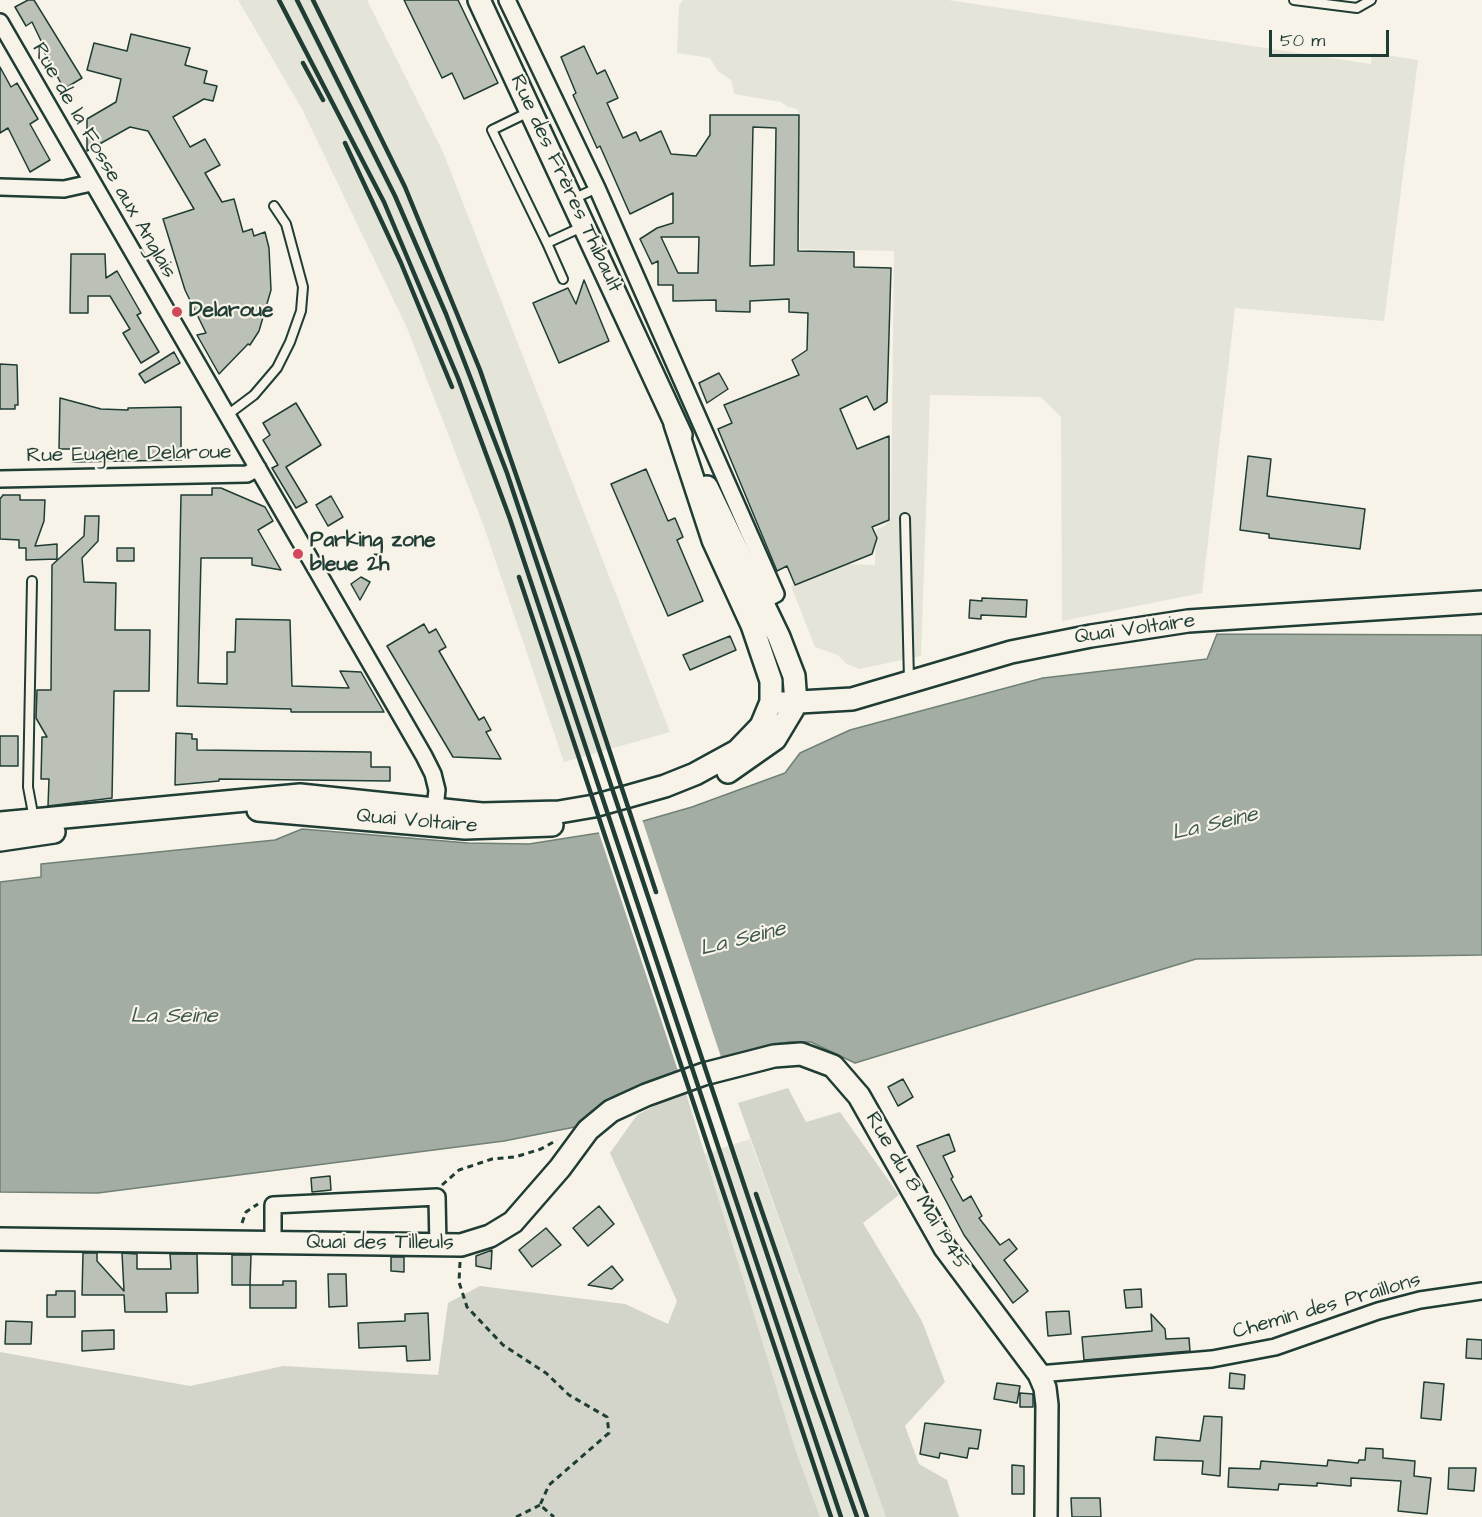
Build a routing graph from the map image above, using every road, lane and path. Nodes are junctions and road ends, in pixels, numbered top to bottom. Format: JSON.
{"nodes":[{"id":1,"x":478,"y":0,"type":"edge"},
{"id":2,"x":507,"y":0,"type":"edge"},
{"id":3,"x":1294,"y":0,"type":"edge"},
{"id":4,"x":1371,"y":0,"type":"edge"},
{"id":5,"x":0,"y":22,"type":"edge"},
{"id":6,"x":531,"y":111,"type":"junction"},
{"id":7,"x":91,"y":183,"type":"junction"},
{"id":8,"x":0,"y":187,"type":"edge"},
{"id":9,"x":597,"y":188,"type":"junction"},
{"id":10,"x":572,"y":200,"type":"junction"},
{"id":11,"x":274,"y":206,"type":"dead end"},
{"id":12,"x":584,"y":226,"type":"junction"},
{"id":13,"x":547,"y":243,"type":"junction"},
{"id":14,"x":563,"y":279,"type":"dead end"},
{"id":15,"x":671,"y":359,"type":"junction"},
{"id":16,"x":651,"y":369,"type":"junction"},
{"id":17,"x":226,"y":416,"type":"junction"},
{"id":18,"x":258,"y":468,"type":"junction"},
{"id":19,"x":0,"y":478,"type":"edge"},
{"id":20,"x":905,"y":518,"type":"dead end"},
{"id":21,"x":32,"y":581,"type":"dead end"},
{"id":22,"x":1482,"y":602,"type":"edge"},
{"id":23,"x":753,"y":606,"type":"junction"},
{"id":24,"x":909,"y":682,"type":"junction"},
{"id":25,"x":771,"y":702,"type":"junction"},
{"id":26,"x":796,"y":704,"type":"junction"},
{"id":27,"x":435,"y":817,"type":"junction"},
{"id":28,"x":0,"y":823,"type":"edge"},
{"id":29,"x":35,"y":827,"type":"junction"},
{"id":30,"x":0,"y":840,"type":"edge"},
{"id":31,"x":859,"y":1096,"type":"joint"},
{"id":32,"x":563,"y":1136,"type":"dead end"},
{"id":33,"x":436,"y":1197,"type":"junction"},
{"id":34,"x":0,"y":1239,"type":"edge"},
{"id":35,"x":273,"y":1243,"type":"junction"},
{"id":36,"x":461,"y":1245,"type":"junction"},
{"id":37,"x":438,"y":1247,"type":"junction"},
{"id":38,"x":1482,"y":1291,"type":"edge"},
{"id":39,"x":1039,"y":1374,"type":"junction"},
{"id":40,"x":540,"y":1505,"type":"junction"},
{"id":41,"x":516,"y":1517,"type":"edge"},
{"id":42,"x":554,"y":1517,"type":"edge"},
{"id":43,"x":1046,"y":1517,"type":"edge"}],
"edges":[{"from":1,"to":6,"type":"street","name":"Rue des Frères Thibault"},
{"from":2,"to":9,"type":"street","name":"Rue des Frères Thibault"},
{"from":3,"to":4,"type":"lane"},
{"from":5,"to":7,"type":"street","name":"Rue de la Fosse aux Anglais"},
{"from":6,"to":10,"type":"street","name":"Rue des Frères Thibault"},
{"from":6,"to":13,"type":"lane"},
{"from":7,"to":8,"type":"street"},
{"from":7,"to":17,"type":"street","name":"Rue de la Fosse aux Anglais"},
{"from":9,"to":10,"type":"lane"},
{"from":9,"to":15,"type":"street","name":"Rue des Frères Thibault"},
{"from":10,"to":12,"type":"street","name":"Rue des Frères Thibault"},
{"from":11,"to":17,"type":"lane"},
{"from":12,"to":13,"type":"lane"},
{"from":12,"to":16,"type":"street","name":"Rue des Frères Thibault"},
{"from":13,"to":14,"type":"lane"},
{"from":15,"to":16,"type":"street"},
{"from":15,"to":23,"type":"street","name":"Rue des Frères Thibault"},
{"from":16,"to":23,"type":"street","name":"Rue des Frères Thibault"},
{"from":17,"to":18,"type":"street","name":"Rue de la Fosse aux Anglais"},
{"from":18,"to":19,"type":"street","name":"Rue Eugène Delaroue"},
{"from":18,"to":27,"type":"street","name":"Rue de la Fosse aux Anglais"},
{"from":20,"to":24,"type":"lane"},
{"from":21,"to":29,"type":"lane"},
{"from":22,"to":24,"type":"street","name":"Quai Voltaire"},
{"from":23,"to":25,"type":"street","name":"Rue des Frères Thibault"},
{"from":23,"to":26,"type":"street","name":"Rue des Frères Thibault"},
{"from":24,"to":26,"type":"street","name":"Quai Voltaire"},
{"from":25,"to":26,"type":"street","name":"Quai Voltaire"},
{"from":25,"to":27,"type":"street","name":"Quai Voltaire"},
{"from":26,"to":27,"type":"street","name":"Quai Voltaire"},
{"from":27,"to":29,"type":"street","name":"Quai Voltaire"},
{"from":28,"to":29,"type":"street","name":"Quai Voltaire"},
{"from":29,"to":30,"type":"street","name":"Quai Voltaire"},
{"from":31,"to":36,"type":"street","name":"Quai des Tilleuls"},
{"from":31,"to":39,"type":"street","name":"Rue du 8 Mai 1945"},
{"from":32,"to":33,"type":"path"},
{"from":33,"to":35,"type":"street"},
{"from":33,"to":37,"type":"street"},
{"from":34,"to":35,"type":"street","name":"Quai des Tilleuls"},
{"from":35,"to":37,"type":"street","name":"Quai des Tilleuls"},
{"from":36,"to":37,"type":"street","name":"Quai des Tilleuls"},
{"from":36,"to":40,"type":"path"},
{"from":38,"to":39,"type":"street","name":"Chemin des Praillons"},
{"from":39,"to":43,"type":"street"},
{"from":40,"to":41,"type":"path"},
{"from":40,"to":42,"type":"path"}]}
